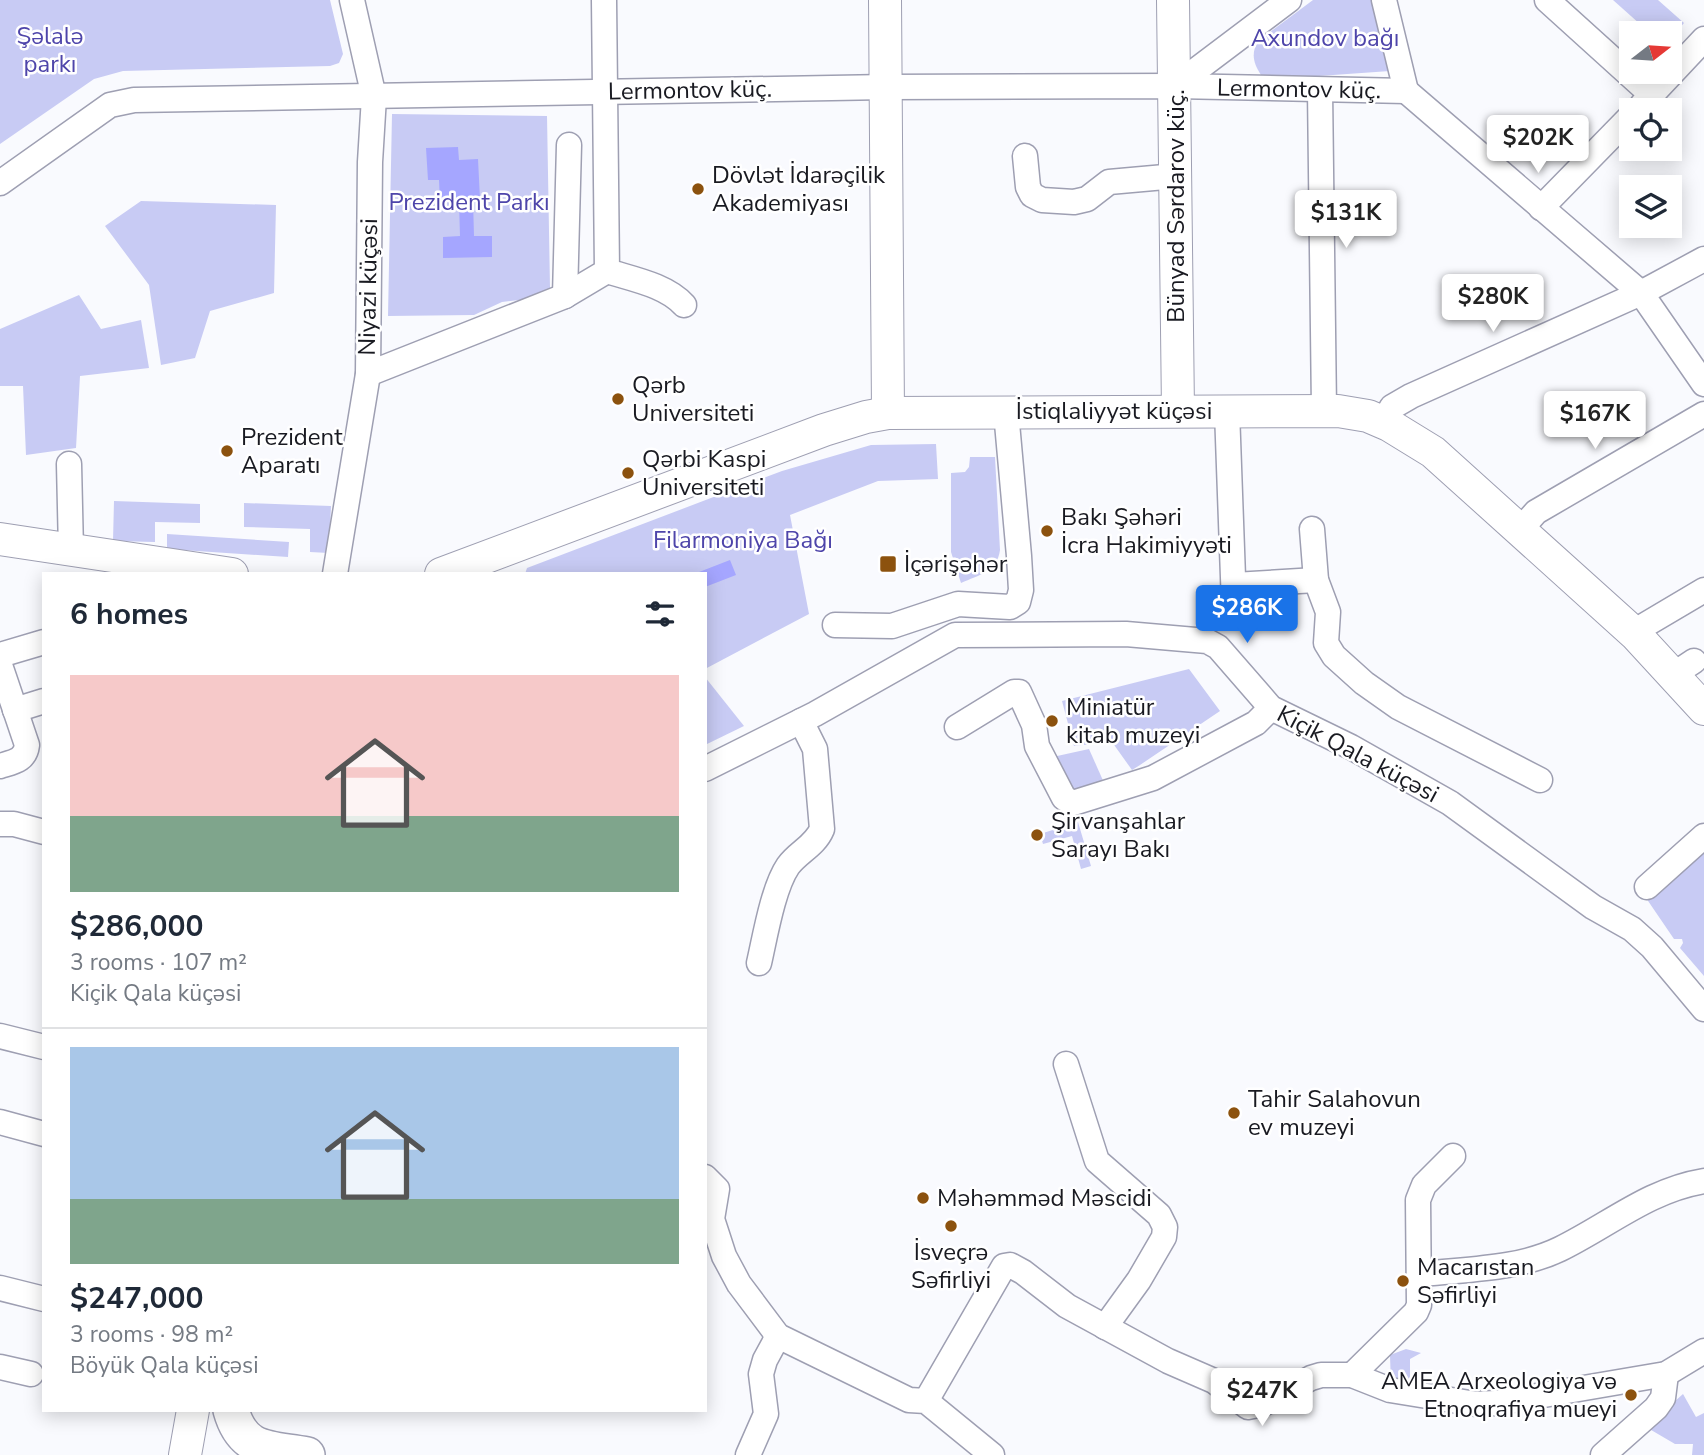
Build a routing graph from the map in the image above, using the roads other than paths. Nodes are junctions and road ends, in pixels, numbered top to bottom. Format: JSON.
{"nodes":[{"id":1,"x":352,"y":0,"type":"edge"},
{"id":2,"x":604,"y":0,"type":"edge"},
{"id":3,"x":886,"y":0,"type":"edge"},
{"id":4,"x":1289,"y":0,"type":"edge"},
{"id":5,"x":1384,"y":0,"type":"edge"},
{"id":6,"x":1552,"y":2,"type":"edge"},
{"id":7,"x":1173,"y":12,"type":"edge"},
{"id":8,"x":1704,"y":39,"type":"edge"},
{"id":9,"x":1227,"y":48,"type":"junction"},
{"id":10,"x":1175,"y":86,"type":"junction"},
{"id":11,"x":887,"y":87,"type":"junction"},
{"id":12,"x":1320,"y":90,"type":"junction"},
{"id":13,"x":604,"y":91,"type":"junction"},
{"id":14,"x":1406,"y":91,"type":"junction"},
{"id":15,"x":374,"y":97,"type":"junction"},
{"id":16,"x":1639,"y":98,"type":"edge"},
{"id":17,"x":1649,"y":98,"type":"edge"},
{"id":18,"x":1619,"y":128,"type":"edge"},
{"id":19,"x":569,"y":145,"type":"dead end"},
{"id":20,"x":1025,"y":156,"type":"dead end"},
{"id":21,"x":1176,"y":176,"type":"junction"},
{"id":22,"x":0,"y":183,"type":"edge"},
{"id":23,"x":1541,"y":208,"type":"junction"},
{"id":24,"x":1704,"y":259,"type":"edge"},
{"id":25,"x":607,"y":271,"type":"junction"},
{"id":26,"x":1641,"y":293,"type":"junction"},
{"id":27,"x":565,"y":296,"type":"junction"},
{"id":28,"x":684,"y":305,"type":"dead end"},
{"id":29,"x":368,"y":374,"type":"junction"},
{"id":30,"x":1704,"y":384,"type":"edge"},
{"id":31,"x":1324,"y":410,"type":"junction"},
{"id":32,"x":1178,"y":411,"type":"junction"},
{"id":33,"x":1227,"y":411,"type":"junction"},
{"id":34,"x":1006,"y":412,"type":"junction"},
{"id":35,"x":888,"y":413,"type":"junction"},
{"id":36,"x":1704,"y":414,"type":"edge"},
{"id":37,"x":1383,"y":422,"type":"junction"},
{"id":38,"x":69,"y":464,"type":"dead end"},
{"id":39,"x":1312,"y":529,"type":"dead end"},
{"id":40,"x":1520,"y":530,"type":"junction"},
{"id":41,"x":0,"y":539,"type":"edge"},
{"id":42,"x":71,"y":551,"type":"junction"},
{"id":43,"x":109,"y":565,"type":"edge"},
{"id":44,"x":205,"y":572,"type":"edge"},
{"id":45,"x":334,"y":572,"type":"edge"},
{"id":46,"x":446,"y":572,"type":"edge"},
{"id":47,"x":1316,"y":580,"type":"junction"},
{"id":48,"x":1704,"y":590,"type":"edge"},
{"id":49,"x":835,"y":625,"type":"dead end"},
{"id":50,"x":1635,"y":634,"type":"junction"},
{"id":51,"x":42,"y":643,"type":"edge"},
{"id":52,"x":0,"y":655,"type":"edge"},
{"id":53,"x":0,"y":665,"type":"edge"},
{"id":54,"x":42,"y":702,"type":"edge"},
{"id":55,"x":1271,"y":708,"type":"junction"},
{"id":56,"x":1704,"y":709,"type":"edge"},
{"id":57,"x":15,"y":710,"type":"junction"},
{"id":58,"x":801,"y":721,"type":"junction"},
{"id":59,"x":957,"y":727,"type":"dead end"},
{"id":60,"x":0,"y":766,"type":"edge"},
{"id":61,"x":707,"y":768,"type":"edge"},
{"id":62,"x":1540,"y":780,"type":"dead end"},
{"id":63,"x":0,"y":824,"type":"edge"},
{"id":64,"x":42,"y":831,"type":"edge"},
{"id":65,"x":1704,"y":836,"type":"edge"},
{"id":66,"x":1647,"y":887,"type":"dead end"},
{"id":67,"x":759,"y":963,"type":"dead end"},
{"id":68,"x":1704,"y":1009,"type":"edge"},
{"id":69,"x":0,"y":1036,"type":"edge"},
{"id":70,"x":42,"y":1041,"type":"edge"},
{"id":71,"x":1066,"y":1063,"type":"dead end"},
{"id":72,"x":0,"y":1122,"type":"edge"},
{"id":73,"x":42,"y":1133,"type":"edge"},
{"id":74,"x":1453,"y":1156,"type":"dead end"},
{"id":75,"x":707,"y":1179,"type":"edge"},
{"id":76,"x":1704,"y":1181,"type":"edge"},
{"id":77,"x":1419,"y":1276,"type":"junction"},
{"id":78,"x":0,"y":1288,"type":"edge"},
{"id":79,"x":42,"y":1298,"type":"edge"},
{"id":80,"x":1105,"y":1327,"type":"junction"},
{"id":81,"x":778,"y":1336,"type":"junction"},
{"id":82,"x":1704,"y":1352,"type":"edge"},
{"id":83,"x":0,"y":1367,"type":"edge"},
{"id":84,"x":32,"y":1374,"type":"dead end"},
{"id":85,"x":1666,"y":1374,"type":"junction"},
{"id":86,"x":1352,"y":1375,"type":"junction"},
{"id":87,"x":926,"y":1401,"type":"junction"},
{"id":88,"x":194,"y":1412,"type":"edge"},
{"id":89,"x":194,"y":1412,"type":"edge"},
{"id":90,"x":230,"y":1412,"type":"edge"},
{"id":91,"x":244,"y":1412,"type":"edge"},
{"id":92,"x":248,"y":1451,"type":"edge"},
{"id":93,"x":185,"y":1455,"type":"edge"},
{"id":94,"x":194,"y":1455,"type":"edge"},
{"id":95,"x":307,"y":1455,"type":"edge"},
{"id":96,"x":748,"y":1455,"type":"edge"},
{"id":97,"x":992,"y":1455,"type":"edge"},
{"id":98,"x":1603,"y":1455,"type":"edge"}],
"edges":[{"from":1,"to":15,"type":"street","name":"Niyazi küçəsi"},
{"from":2,"to":13,"type":"street"},
{"from":3,"to":11,"type":"main road"},
{"from":4,"to":9,"type":"street"},
{"from":5,"to":14,"type":"street"},
{"from":6,"to":16,"type":"street"},
{"from":7,"to":9,"type":"street"},
{"from":7,"to":10,"type":"main road","name":"Bünyad Sərdarov küç."},
{"from":8,"to":17,"type":"street"},
{"from":9,"to":10,"type":"street"},
{"from":10,"to":11,"type":"street","name":"Lermontov küç."},
{"from":10,"to":12,"type":"street","name":"Lermontov küç."},
{"from":10,"to":21,"type":"main road","name":"Bünyad Sərdarov küç."},
{"from":11,"to":13,"type":"street","name":"Lermontov küç."},
{"from":11,"to":35,"type":"main road"},
{"from":12,"to":14,"type":"street","name":"Lermontov küç."},
{"from":12,"to":31,"type":"street"},
{"from":13,"to":15,"type":"street","name":"Lermontov küç."},
{"from":13,"to":25,"type":"street"},
{"from":14,"to":23,"type":"street"},
{"from":15,"to":22,"type":"street","name":"Lermontov küç."},
{"from":15,"to":29,"type":"street","name":"Niyazi küçəsi"},
{"from":18,"to":23,"type":"street"},
{"from":19,"to":27,"type":"street"},
{"from":20,"to":21,"type":"street"},
{"from":21,"to":32,"type":"main road","name":"Bünyad Sərdarov küç."},
{"from":23,"to":26,"type":"street"},
{"from":24,"to":26,"type":"street"},
{"from":25,"to":27,"type":"street"},
{"from":25,"to":28,"type":"street"},
{"from":26,"to":30,"type":"street"},
{"from":26,"to":37,"type":"street"},
{"from":27,"to":29,"type":"street"},
{"from":29,"to":45,"type":"street","name":"Niyazi küçəsi"},
{"from":31,"to":33,"type":"main road","name":"İstiqlaliyyət küçəsi"},
{"from":31,"to":37,"type":"main road","name":"İstiqlaliyyət küçəsi"},
{"from":32,"to":33,"type":"main road","name":"İstiqlaliyyət küçəsi"},
{"from":32,"to":34,"type":"main road","name":"İstiqlaliyyət küçəsi"},
{"from":33,"to":47,"type":"street"},
{"from":34,"to":35,"type":"main road","name":"İstiqlaliyyət küçəsi"},
{"from":34,"to":49,"type":"street"},
{"from":35,"to":46,"type":"main road","name":"İstiqlaliyyət küçəsi"},
{"from":36,"to":40,"type":"street"},
{"from":37,"to":40,"type":"main road","name":"İstiqlaliyyət küçəsi"},
{"from":38,"to":42,"type":"street"},
{"from":39,"to":47,"type":"street"},
{"from":40,"to":50,"type":"main road","name":"İstiqlaliyyət küçəsi"},
{"from":41,"to":42,"type":"main road"},
{"from":42,"to":43,"type":"main road"},
{"from":43,"to":44,"type":"main road"},
{"from":47,"to":62,"type":"street"},
{"from":48,"to":50,"type":"street"},
{"from":50,"to":56,"type":"main road","name":"İstiqlaliyyət küçəsi"},
{"from":51,"to":52,"type":"street"},
{"from":53,"to":57,"type":"street"},
{"from":54,"to":57,"type":"street"},
{"from":55,"to":58,"type":"street","name":"Kiçik Qala küçəsi"},
{"from":55,"to":59,"type":"street"},
{"from":55,"to":68,"type":"street","name":"Kiçik Qala küçəsi"},
{"from":57,"to":60,"type":"street"},
{"from":58,"to":61,"type":"street","name":"Kiçik Qala küçəsi"},
{"from":58,"to":67,"type":"street"},
{"from":63,"to":64,"type":"street"},
{"from":65,"to":66,"type":"street"},
{"from":69,"to":70,"type":"street"},
{"from":71,"to":80,"type":"street"},
{"from":72,"to":73,"type":"street"},
{"from":74,"to":77,"type":"street"},
{"from":75,"to":81,"type":"street"},
{"from":76,"to":77,"type":"street"},
{"from":77,"to":86,"type":"street"},
{"from":78,"to":79,"type":"street"},
{"from":80,"to":86,"type":"street"},
{"from":80,"to":87,"type":"street"},
{"from":81,"to":87,"type":"street"},
{"from":81,"to":96,"type":"street"},
{"from":82,"to":85,"type":"street"},
{"from":83,"to":84,"type":"street"},
{"from":85,"to":86,"type":"street"},
{"from":85,"to":98,"type":"street"},
{"from":87,"to":97,"type":"street"},
{"from":88,"to":93,"type":"main road"},
{"from":89,"to":94,"type":"main road"},
{"from":90,"to":92,"type":"highway"},
{"from":91,"to":92,"type":"street"},
{"from":92,"to":95,"type":"highway"}]}
